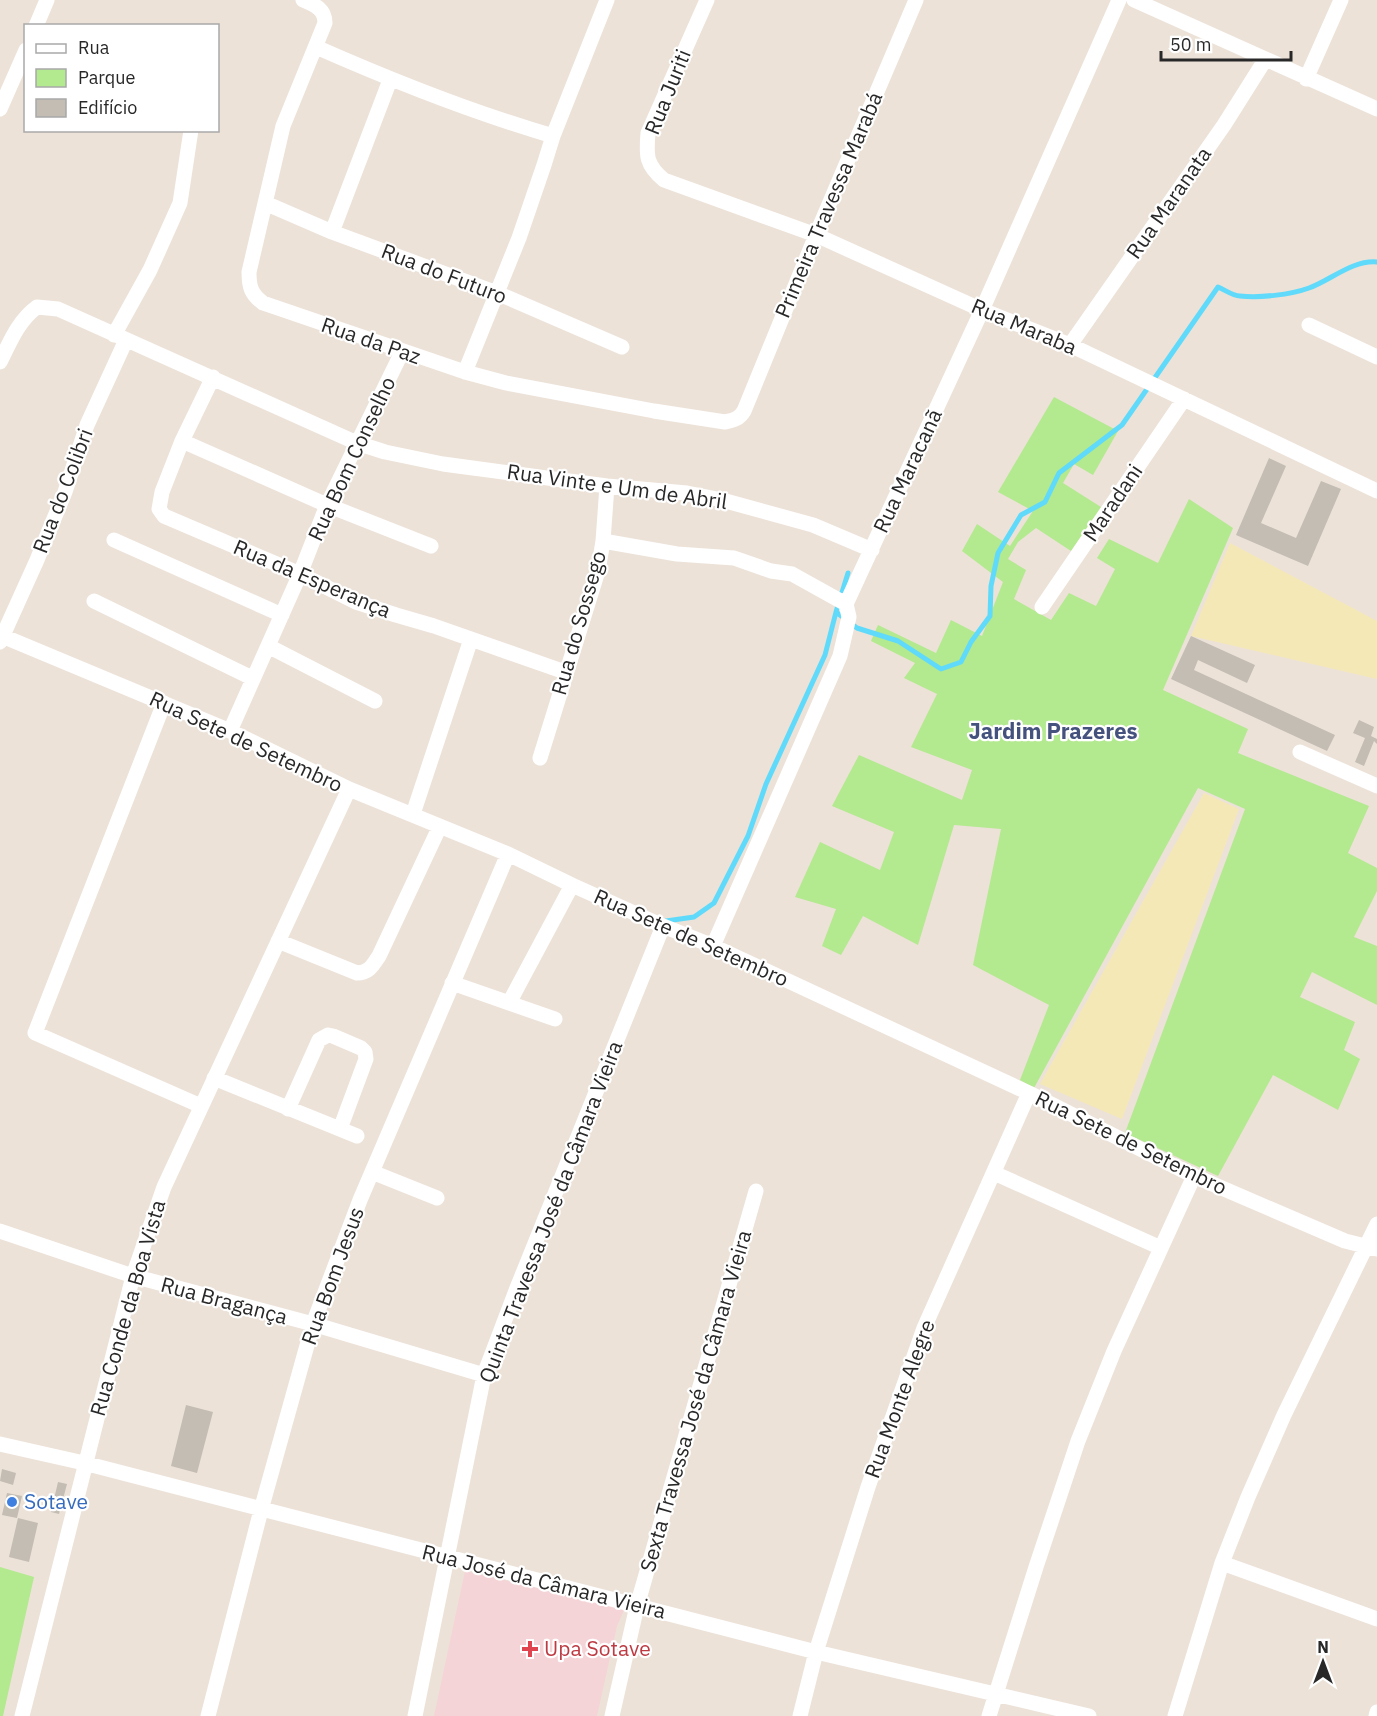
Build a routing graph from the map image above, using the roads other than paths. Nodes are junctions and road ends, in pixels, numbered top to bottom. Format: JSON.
{"nodes":[{"id":1,"x":47,"y":0,"type":"edge"},
{"id":2,"x":303,"y":0,"type":"edge"},
{"id":3,"x":607,"y":0,"type":"edge"},
{"id":4,"x":707,"y":0,"type":"edge"},
{"id":5,"x":916,"y":0,"type":"edge"},
{"id":6,"x":1119,"y":0,"type":"edge"},
{"id":7,"x":1134,"y":0,"type":"edge"},
{"id":8,"x":1341,"y":0,"type":"edge"},
{"id":9,"x":37,"y":24,"type":"edge"},
{"id":10,"x":316,"y":47,"type":"junction"},
{"id":11,"x":24,"y":55,"type":"edge"},
{"id":12,"x":1265,"y":60,"type":"junction"},
{"id":13,"x":1306,"y":79,"type":"junction"},
{"id":14,"x":390,"y":80,"type":"junction"},
{"id":15,"x":0,"y":109,"type":"edge"},
{"id":16,"x":1377,"y":109,"type":"edge"},
{"id":17,"x":191,"y":132,"type":"edge"},
{"id":18,"x":553,"y":136,"type":"junction"},
{"id":19,"x":664,"y":180,"type":"joint"},
{"id":20,"x":266,"y":203,"type":"junction"},
{"id":21,"x":332,"y":232,"type":"junction"},
{"id":22,"x":816,"y":236,"type":"junction"},
{"id":23,"x":497,"y":293,"type":"junction"},
{"id":24,"x":982,"y":310,"type":"junction"},
{"id":25,"x":1309,"y":325,"type":"dead end"},
{"id":26,"x":120,"y":337,"type":"junction"},
{"id":27,"x":1070,"y":345,"type":"junction"},
{"id":28,"x":622,"y":347,"type":"dead end"},
{"id":29,"x":402,"y":352,"type":"junction"},
{"id":30,"x":1377,"y":357,"type":"edge"},
{"id":31,"x":0,"y":362,"type":"edge"},
{"id":32,"x":465,"y":372,"type":"junction"},
{"id":33,"x":213,"y":377,"type":"junction"},
{"id":34,"x":1184,"y":399,"type":"junction"},
{"id":35,"x":744,"y":411,"type":"joint"},
{"id":36,"x":182,"y":441,"type":"junction"},
{"id":37,"x":357,"y":443,"type":"junction"},
{"id":38,"x":607,"y":486,"type":"junction"},
{"id":39,"x":1377,"y":491,"type":"edge"},
{"id":40,"x":327,"y":505,"type":"junction"},
{"id":41,"x":114,"y":540,"type":"dead end"},
{"id":42,"x":603,"y":541,"type":"junction"},
{"id":43,"x":431,"y":546,"type":"dead end"},
{"id":44,"x":872,"y":550,"type":"junction"},
{"id":45,"x":300,"y":574,"type":"junction"},
{"id":46,"x":94,"y":601,"type":"dead end"},
{"id":47,"x":846,"y":604,"type":"junction"},
{"id":48,"x":1042,"y":607,"type":"dead end"},
{"id":49,"x":282,"y":615,"type":"junction"},
{"id":50,"x":1,"y":637,"type":"edge"},
{"id":51,"x":471,"y":639,"type":"junction"},
{"id":52,"x":268,"y":646,"type":"junction"},
{"id":53,"x":565,"y":672,"type":"junction"},
{"id":54,"x":252,"y":678,"type":"junction"},
{"id":55,"x":375,"y":701,"type":"dead end"},
{"id":56,"x":164,"y":703,"type":"junction"},
{"id":57,"x":230,"y":731,"type":"junction"},
{"id":58,"x":1300,"y":752,"type":"dead end"},
{"id":59,"x":540,"y":758,"type":"dead end"},
{"id":60,"x":1377,"y":786,"type":"edge"},
{"id":61,"x":349,"y":789,"type":"junction"},
{"id":62,"x":413,"y":813,"type":"junction"},
{"id":63,"x":440,"y":826,"type":"junction"},
{"id":64,"x":508,"y":854,"type":"junction"},
{"id":65,"x":572,"y":885,"type":"junction"},
{"id":66,"x":663,"y":926,"type":"junction"},
{"id":67,"x":278,"y":941,"type":"junction"},
{"id":68,"x":713,"y":946,"type":"junction"},
{"id":69,"x":452,"y":983,"type":"junction"},
{"id":70,"x":509,"y":1004,"type":"junction"},
{"id":71,"x":555,"y":1019,"type":"dead end"},
{"id":72,"x":214,"y":1078,"type":"junction"},
{"id":73,"x":1029,"y":1093,"type":"junction"},
{"id":74,"x":201,"y":1106,"type":"junction"},
{"id":75,"x":288,"y":1109,"type":"junction"},
{"id":76,"x":340,"y":1129,"type":"junction"},
{"id":77,"x":357,"y":1136,"type":"dead end"},
{"id":78,"x":372,"y":1172,"type":"junction"},
{"id":79,"x":994,"y":1173,"type":"junction"},
{"id":80,"x":1194,"y":1176,"type":"junction"},
{"id":81,"x":756,"y":1191,"type":"dead end"},
{"id":82,"x":438,"y":1197,"type":"dead end"},
{"id":83,"x":1377,"y":1224,"type":"edge"},
{"id":84,"x":0,"y":1231,"type":"edge"},
{"id":85,"x":1161,"y":1248,"type":"junction"},
{"id":86,"x":1371,"y":1248,"type":"edge"},
{"id":87,"x":133,"y":1276,"type":"junction"},
{"id":88,"x":313,"y":1324,"type":"junction"},
{"id":89,"x":484,"y":1375,"type":"junction"},
{"id":90,"x":0,"y":1444,"type":"edge"},
{"id":91,"x":84,"y":1463,"type":"junction"},
{"id":92,"x":261,"y":1510,"type":"junction"},
{"id":93,"x":446,"y":1557,"type":"junction"},
{"id":94,"x":1222,"y":1563,"type":"junction"},
{"id":95,"x":637,"y":1606,"type":"junction"},
{"id":96,"x":1377,"y":1619,"type":"edge"},
{"id":97,"x":816,"y":1652,"type":"junction"},
{"id":98,"x":995,"y":1695,"type":"junction"},
{"id":99,"x":22,"y":1716,"type":"edge"},
{"id":100,"x":208,"y":1716,"type":"edge"},
{"id":101,"x":415,"y":1716,"type":"edge"},
{"id":102,"x":612,"y":1716,"type":"edge"},
{"id":103,"x":800,"y":1716,"type":"edge"},
{"id":104,"x":989,"y":1716,"type":"edge"},
{"id":105,"x":1089,"y":1716,"type":"edge"},
{"id":106,"x":1175,"y":1716,"type":"edge"}],
"edges":[{"from":1,"to":9,"type":"street"},
{"from":2,"to":10,"type":"street","name":"Rua da Paz"},
{"from":3,"to":18,"type":"street"},
{"from":4,"to":19,"type":"street","name":"Rua Juriti"},
{"from":5,"to":22,"type":"street","name":"Primeira Travessa Marabá"},
{"from":6,"to":24,"type":"street","name":"Rua Maracanã"},
{"from":7,"to":12,"type":"street"},
{"from":8,"to":13,"type":"street"},
{"from":10,"to":14,"type":"street"},
{"from":10,"to":20,"type":"street","name":"Rua da Paz"},
{"from":11,"to":15,"type":"street"},
{"from":12,"to":13,"type":"street"},
{"from":12,"to":27,"type":"street","name":"Rua Maranata"},
{"from":13,"to":16,"type":"street"},
{"from":14,"to":18,"type":"street"},
{"from":14,"to":21,"type":"street"},
{"from":17,"to":26,"type":"street","name":"Rua do Colibri"},
{"from":18,"to":23,"type":"street"},
{"from":19,"to":22,"type":"street","name":"Rua Maraba"},
{"from":20,"to":21,"type":"street","name":"Rua do Futuro"},
{"from":20,"to":29,"type":"street","name":"Rua da Paz"},
{"from":21,"to":23,"type":"street","name":"Rua do Futuro"},
{"from":22,"to":24,"type":"street","name":"Rua Maraba"},
{"from":22,"to":35,"type":"street","name":"Primeira Travessa Marabá"},
{"from":23,"to":28,"type":"street","name":"Rua do Futuro"},
{"from":23,"to":32,"type":"street"},
{"from":24,"to":27,"type":"street","name":"Rua Maraba"},
{"from":24,"to":44,"type":"street","name":"Rua Maracanã"},
{"from":25,"to":30,"type":"street"},
{"from":26,"to":31,"type":"street"},
{"from":26,"to":33,"type":"street"},
{"from":26,"to":50,"type":"street","name":"Rua do Colibri"},
{"from":27,"to":34,"type":"street","name":"Rua Maraba"},
{"from":29,"to":32,"type":"street","name":"Rua da Paz"},
{"from":29,"to":37,"type":"street","name":"Rua Bom Conselho"},
{"from":32,"to":35,"type":"street","name":"Rua da Paz"},
{"from":33,"to":36,"type":"street"},
{"from":33,"to":37,"type":"street"},
{"from":34,"to":39,"type":"street","name":"Rua Maraba"},
{"from":34,"to":48,"type":"street","name":"Maradani"},
{"from":36,"to":40,"type":"street"},
{"from":36,"to":45,"type":"street","name":"Rua da Esperança"},
{"from":37,"to":38,"type":"street","name":"Rua Vinte e Um de Abril"},
{"from":37,"to":40,"type":"street","name":"Rua Bom Conselho"},
{"from":38,"to":42,"type":"street","name":"Rua do Sossego"},
{"from":38,"to":44,"type":"street","name":"Rua Vinte e Um de Abril"},
{"from":40,"to":43,"type":"street"},
{"from":40,"to":45,"type":"street","name":"Rua Bom Conselho"},
{"from":41,"to":49,"type":"street"},
{"from":42,"to":47,"type":"street"},
{"from":42,"to":53,"type":"street","name":"Rua do Sossego"},
{"from":44,"to":47,"type":"street","name":"Rua Maracanã"},
{"from":45,"to":49,"type":"street","name":"Rua Bom Conselho"},
{"from":45,"to":51,"type":"street","name":"Rua da Esperança"},
{"from":46,"to":54,"type":"street"},
{"from":47,"to":68,"type":"street","name":"Rua Maracanã"},
{"from":49,"to":52,"type":"street","name":"Rua Bom Conselho"},
{"from":50,"to":56,"type":"street","name":"Rua Sete de Setembro"},
{"from":51,"to":53,"type":"street","name":"Rua da Esperança"},
{"from":51,"to":62,"type":"street"},
{"from":52,"to":54,"type":"street","name":"Rua Bom Conselho"},
{"from":52,"to":55,"type":"street"},
{"from":53,"to":59,"type":"street","name":"Rua do Sossego"},
{"from":54,"to":57,"type":"street","name":"Rua Bom Conselho"},
{"from":56,"to":57,"type":"street","name":"Rua Sete de Setembro"},
{"from":56,"to":74,"type":"street"},
{"from":57,"to":61,"type":"street","name":"Rua Sete de Setembro"},
{"from":58,"to":60,"type":"street"},
{"from":61,"to":62,"type":"street","name":"Rua Sete de Setembro"},
{"from":61,"to":67,"type":"street","name":"Rua Conde da Boa Vista"},
{"from":62,"to":63,"type":"street","name":"Rua Sete de Setembro"},
{"from":63,"to":64,"type":"street","name":"Rua Sete de Setembro"},
{"from":63,"to":67,"type":"street"},
{"from":64,"to":65,"type":"street","name":"Rua Sete de Setembro"},
{"from":64,"to":69,"type":"street","name":"Rua Bom Jesus"},
{"from":65,"to":66,"type":"street","name":"Rua Sete de Setembro"},
{"from":65,"to":70,"type":"street"},
{"from":66,"to":68,"type":"street","name":"Rua Sete de Setembro"},
{"from":66,"to":89,"type":"street","name":"Quinta Travessa José da Câmara Vieira"},
{"from":67,"to":72,"type":"street","name":"Rua Conde da Boa Vista"},
{"from":68,"to":73,"type":"street","name":"Rua Sete de Setembro"},
{"from":69,"to":70,"type":"street"},
{"from":69,"to":78,"type":"street","name":"Rua Bom Jesus"},
{"from":70,"to":71,"type":"street"},
{"from":72,"to":74,"type":"street","name":"Rua Conde da Boa Vista"},
{"from":72,"to":75,"type":"street"},
{"from":73,"to":79,"type":"street","name":"Rua Monte Alegre"},
{"from":73,"to":80,"type":"street","name":"Rua Sete de Setembro"},
{"from":74,"to":87,"type":"street","name":"Rua Conde da Boa Vista"},
{"from":75,"to":76,"type":"street"},
{"from":75,"to":76,"type":"street"},
{"from":76,"to":77,"type":"street"},
{"from":78,"to":82,"type":"street"},
{"from":78,"to":88,"type":"street","name":"Rua Bom Jesus"},
{"from":79,"to":85,"type":"street"},
{"from":79,"to":97,"type":"street","name":"Rua Monte Alegre"},
{"from":80,"to":85,"type":"street"},
{"from":80,"to":86,"type":"street","name":"Rua Sete de Setembro"},
{"from":81,"to":95,"type":"street","name":"Sexta Travessa José da Câmara Vieira"},
{"from":83,"to":86,"type":"street"},
{"from":84,"to":87,"type":"street","name":"Rua Bragança"},
{"from":85,"to":98,"type":"street"},
{"from":86,"to":94,"type":"street"},
{"from":87,"to":88,"type":"street","name":"Rua Bragança"},
{"from":87,"to":91,"type":"street","name":"Rua Conde da Boa Vista"},
{"from":88,"to":89,"type":"street","name":"Rua Bragança"},
{"from":88,"to":92,"type":"street","name":"Rua Bom Jesus"},
{"from":89,"to":93,"type":"street","name":"Quinta Travessa José da Câmara Vieira"},
{"from":90,"to":91,"type":"street","name":"Rua José da Câmara Vieira"},
{"from":91,"to":92,"type":"street","name":"Rua José da Câmara Vieira"},
{"from":91,"to":99,"type":"street","name":"Rua Conde da Boa Vista"},
{"from":92,"to":93,"type":"street","name":"Rua José da Câmara Vieira"},
{"from":92,"to":100,"type":"street","name":"Rua Bom Jesus"},
{"from":93,"to":95,"type":"street","name":"Rua José da Câmara Vieira"},
{"from":93,"to":101,"type":"street","name":"Quinta Travessa José da Câmara Vieira"},
{"from":94,"to":96,"type":"street"},
{"from":94,"to":106,"type":"street"},
{"from":95,"to":97,"type":"street","name":"Rua José da Câmara Vieira"},
{"from":95,"to":102,"type":"street","name":"Sexta Travessa José da Câmara Vieira"},
{"from":97,"to":98,"type":"street","name":"Rua José da Câmara Vieira"},
{"from":97,"to":103,"type":"street","name":"Rua Monte Alegre"},
{"from":98,"to":104,"type":"street"},
{"from":98,"to":105,"type":"street","name":"Rua José da Câmara Vieira"}]}
